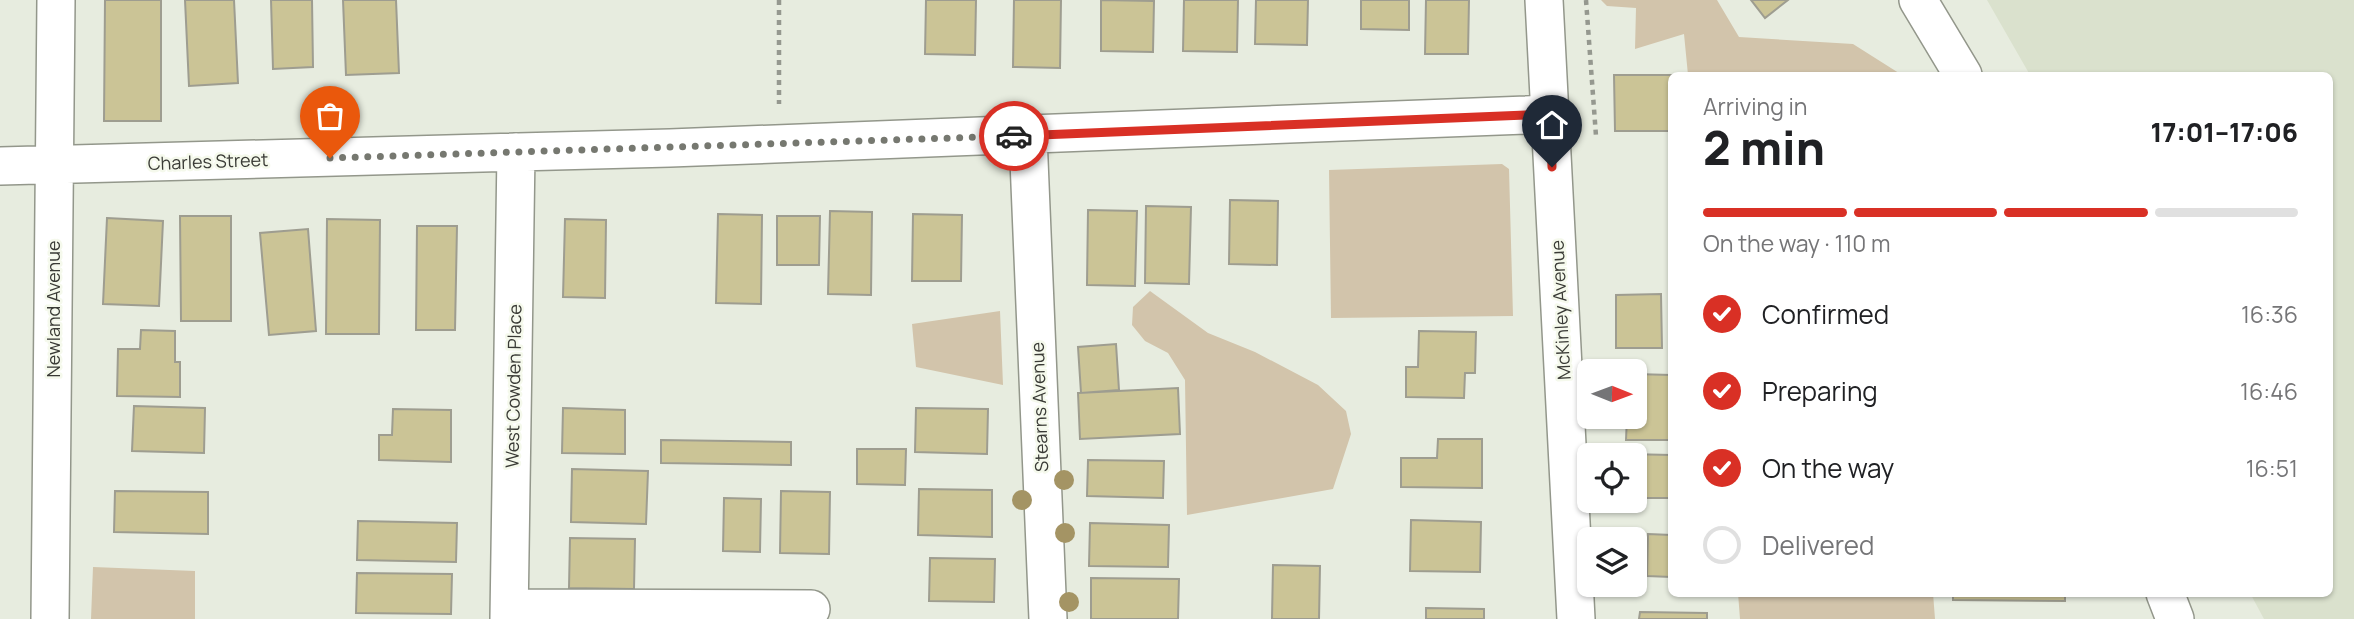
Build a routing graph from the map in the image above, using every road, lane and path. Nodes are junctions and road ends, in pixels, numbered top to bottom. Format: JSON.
{"nodes":[{"id":1,"x":56,"y":0,"type":"edge"},
{"id":2,"x":779,"y":0,"type":"edge"},
{"id":3,"x":1544,"y":0,"type":"edge"},
{"id":4,"x":1586,"y":0,"type":"edge"},
{"id":5,"x":1917,"y":0,"type":"edge"},
{"id":6,"x":1961,"y":72,"type":"edge"},
{"id":7,"x":779,"y":104,"type":"dead end"},
{"id":8,"x":1550,"y":114,"type":"junction"},
{"id":9,"x":1028,"y":136,"type":"junction"},
{"id":10,"x":1596,"y":136,"type":"dead end"},
{"id":11,"x":516,"y":152,"type":"junction"},
{"id":12,"x":54,"y":165,"type":"junction"},
{"id":13,"x":0,"y":166,"type":"edge"},
{"id":14,"x":2167,"y":597,"type":"edge"},
{"id":15,"x":811,"y":609,"type":"dead end"},
{"id":16,"x":510,"y":614,"type":"edge"},
{"id":17,"x":50,"y":619,"type":"edge"},
{"id":18,"x":1048,"y":619,"type":"edge"},
{"id":19,"x":1576,"y":619,"type":"edge"},
{"id":20,"x":2175,"y":619,"type":"edge"}],
"edges":[{"from":1,"to":12,"type":"street","name":"Newland Avenue"},
{"from":2,"to":7,"type":"path"},
{"from":3,"to":8,"type":"street","name":"McKinley Avenue"},
{"from":4,"to":10,"type":"path"},
{"from":5,"to":6,"type":"street"},
{"from":8,"to":9,"type":"street","name":"Charles Street"},
{"from":8,"to":19,"type":"street","name":"McKinley Avenue"},
{"from":9,"to":11,"type":"street","name":"Charles Street"},
{"from":9,"to":18,"type":"street","name":"Stearns Avenue"},
{"from":11,"to":12,"type":"street","name":"Charles Street"},
{"from":11,"to":16,"type":"street","name":"West Cowden Place"},
{"from":12,"to":13,"type":"street","name":"Charles Street"},
{"from":12,"to":17,"type":"street","name":"Newland Avenue"},
{"from":14,"to":20,"type":"street"},
{"from":15,"to":16,"type":"street"}]}
